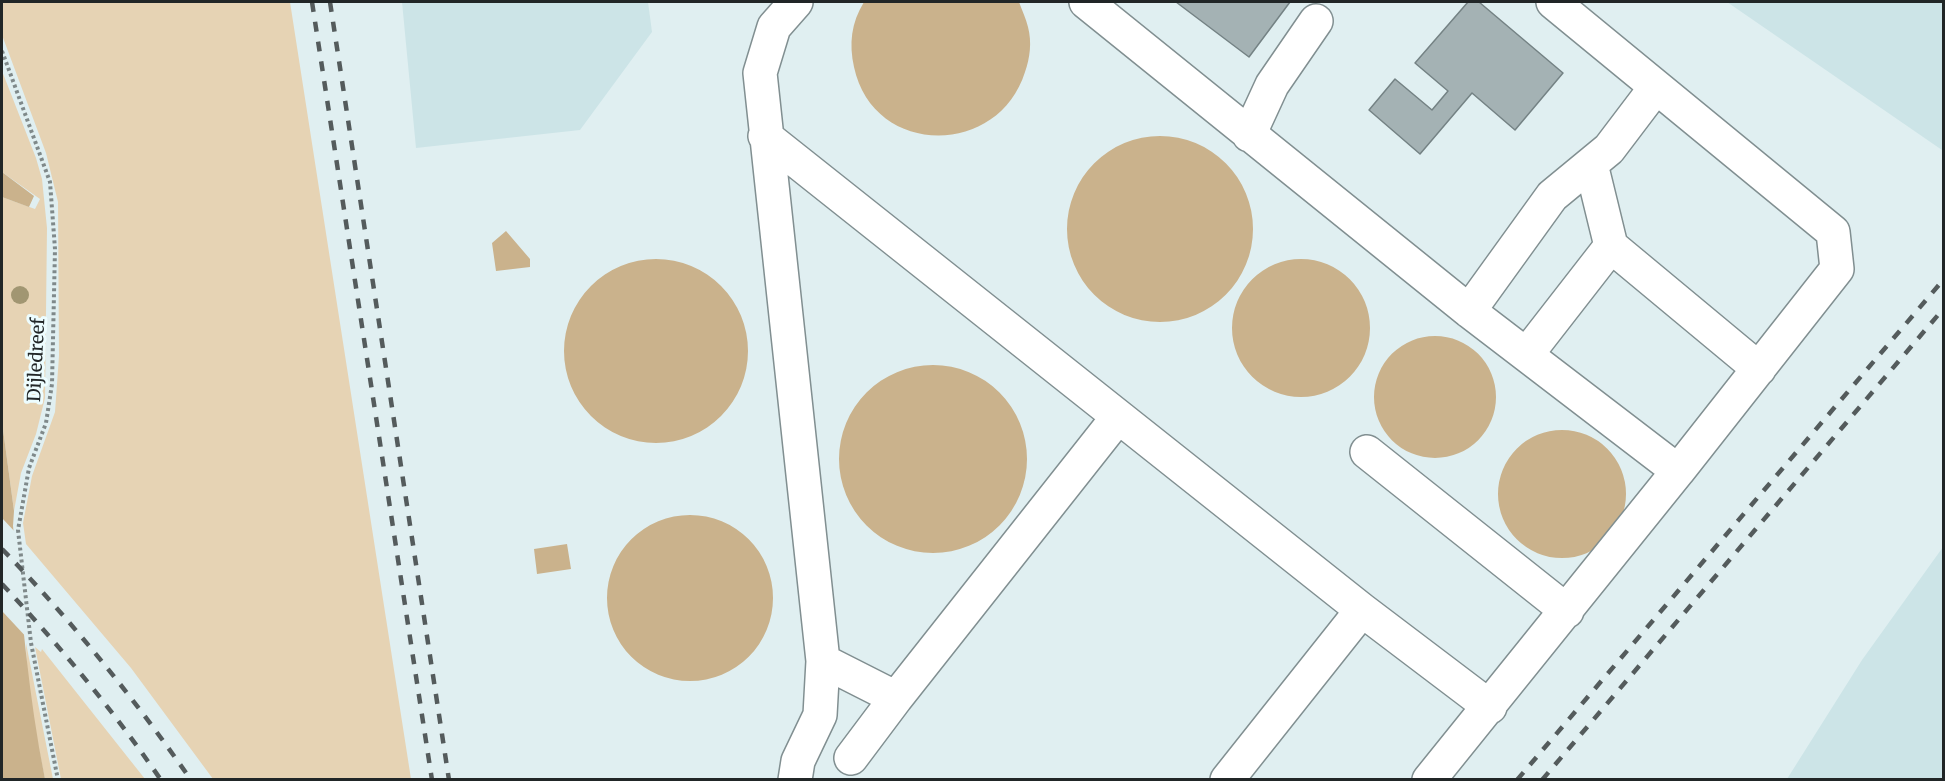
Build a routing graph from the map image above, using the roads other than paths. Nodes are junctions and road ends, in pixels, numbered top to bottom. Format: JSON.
{"nodes":[{"id":1,"x":796,"y":2,"type":"edge"},
{"id":2,"x":1086,"y":2,"type":"edge"},
{"id":3,"x":1553,"y":2,"type":"edge"},
{"id":4,"x":1316,"y":21,"type":"dead end"},
{"id":5,"x":1656,"y":87,"type":"junction"},
{"id":6,"x":1249,"y":135,"type":"junction"},
{"id":7,"x":765,"y":136,"type":"junction"},
{"id":8,"x":1591,"y":164,"type":"junction"},
{"id":9,"x":1611,"y":246,"type":"junction"},
{"id":10,"x":1469,"y":311,"type":"junction"},
{"id":11,"x":1527,"y":354,"type":"junction"},
{"id":12,"x":1759,"y":369,"type":"junction"},
{"id":13,"x":1119,"y":417,"type":"junction"},
{"id":14,"x":1367,"y":452,"type":"dead end"},
{"id":15,"x":1678,"y":471,"type":"junction"},
{"id":16,"x":1362,"y":610,"type":"junction"},
{"id":17,"x":1567,"y":611,"type":"junction"},
{"id":18,"x":823,"y":661,"type":"junction"},
{"id":19,"x":896,"y":698,"type":"junction"},
{"id":20,"x":1490,"y":707,"type":"junction"},
{"id":21,"x":851,"y":758,"type":"dead end"},
{"id":22,"x":795,"y":780,"type":"edge"},
{"id":23,"x":1227,"y":780,"type":"edge"},
{"id":24,"x":1429,"y":780,"type":"edge"}],
"edges":[{"from":1,"to":7,"type":"lane"},
{"from":2,"to":6,"type":"lane"},
{"from":3,"to":5,"type":"lane"},
{"from":4,"to":6,"type":"lane"},
{"from":5,"to":8,"type":"lane"},
{"from":5,"to":12,"type":"lane"},
{"from":6,"to":10,"type":"lane"},
{"from":7,"to":13,"type":"lane"},
{"from":7,"to":18,"type":"lane"},
{"from":8,"to":9,"type":"lane"},
{"from":8,"to":10,"type":"lane"},
{"from":9,"to":11,"type":"lane"},
{"from":9,"to":12,"type":"lane"},
{"from":10,"to":11,"type":"lane"},
{"from":11,"to":15,"type":"lane"},
{"from":12,"to":15,"type":"lane"},
{"from":13,"to":16,"type":"lane"},
{"from":13,"to":19,"type":"lane"},
{"from":14,"to":17,"type":"lane"},
{"from":15,"to":17,"type":"lane"},
{"from":16,"to":20,"type":"lane"},
{"from":16,"to":23,"type":"lane"},
{"from":17,"to":20,"type":"lane"},
{"from":18,"to":19,"type":"lane"},
{"from":18,"to":22,"type":"lane"},
{"from":19,"to":21,"type":"lane"},
{"from":20,"to":24,"type":"lane"}]}
